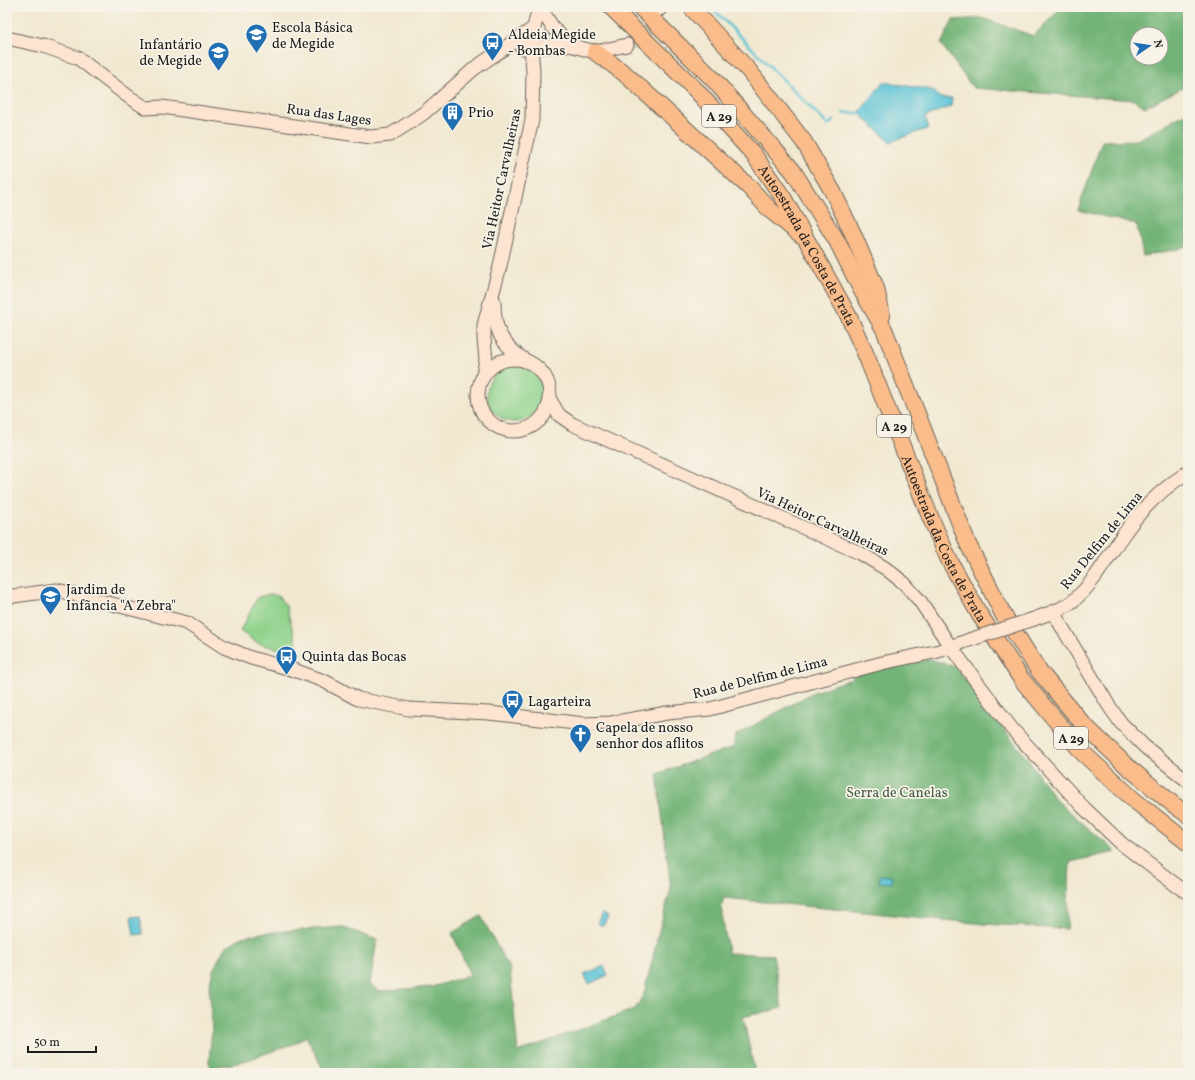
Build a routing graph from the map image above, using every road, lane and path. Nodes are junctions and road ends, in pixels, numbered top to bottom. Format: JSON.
{"nodes":[{"id":1,"x":540,"y":7,"type":"edge"},
{"id":2,"x":611,"y":7,"type":"edge"},
{"id":3,"x":640,"y":7,"type":"edge"},
{"id":4,"x":691,"y":7,"type":"edge"},
{"id":5,"x":534,"y":28,"type":"junction"},
{"id":6,"x":7,"y":38,"type":"edge"},
{"id":7,"x":570,"y":45,"type":"junction"},
{"id":8,"x":627,"y":45,"type":"tunnel mouth"},
{"id":9,"x":552,"y":46,"type":"junction"},
{"id":10,"x":502,"y":48,"type":"junction"},
{"id":11,"x":531,"y":48,"type":"junction"},
{"id":12,"x":595,"y":52,"type":"junction"},
{"id":13,"x":533,"y":71,"type":"junction"},
{"id":14,"x":808,"y":240,"type":"junction"},
{"id":15,"x":493,"y":292,"type":"junction"},
{"id":16,"x":884,"y":329,"type":"junction"},
{"id":17,"x":531,"y":364,"type":"junction"},
{"id":18,"x":482,"y":379,"type":"junction"},
{"id":19,"x":549,"y":398,"type":"junction"},
{"id":20,"x":572,"y":424,"type":"junction"},
{"id":21,"x":530,"y":427,"type":"junction"},
{"id":22,"x":1188,"y":472,"type":"edge"},
{"id":23,"x":7,"y":597,"type":"edge"},
{"id":24,"x":1053,"y":612,"type":"junction"},
{"id":25,"x":1034,"y":619,"type":"joint"},
{"id":26,"x":950,"y":646,"type":"junction"},
{"id":27,"x":1188,"y":781,"type":"edge"},
{"id":28,"x":1083,"y":807,"type":"junction"},
{"id":29,"x":1188,"y":815,"type":"edge"},
{"id":30,"x":1188,"y":843,"type":"edge"},
{"id":31,"x":1188,"y":888,"type":"edge"},
{"id":32,"x":1188,"y":893,"type":"edge"}],
"edges":[{"from":1,"to":5,"type":"main road"},
{"from":1,"to":7,"type":"main road"},
{"from":2,"to":14,"type":"highway","name":"Autoestrada da Costa de Prata","number":"A 29"},
{"from":3,"to":16,"type":"highway","name":"Autoestrada da Costa de Prata","number":"A 29"},
{"from":4,"to":16,"type":"highway"},
{"from":5,"to":10,"type":"main road","name":"Rua das Lages"},
{"from":5,"to":11,"type":"main road"},
{"from":6,"to":10,"type":"main road","name":"Rua das Lages"},
{"from":7,"to":9,"type":"main road"},
{"from":7,"to":12,"type":"main road"},
{"from":8,"to":12,"type":"main road"},
{"from":9,"to":11,"type":"main road"},
{"from":9,"to":13,"type":"main road","name":"Via Heitor Carvalheiras"},
{"from":10,"to":11,"type":"main road"},
{"from":11,"to":13,"type":"main road","name":"Via Heitor Carvalheiras"},
{"from":12,"to":14,"type":"highway"},
{"from":13,"to":15,"type":"main road","name":"Via Heitor Carvalheiras"},
{"from":14,"to":30,"type":"highway","name":"Autoestrada da Costa de Prata","number":"A 29"},
{"from":15,"to":17,"type":"main road","name":"Via Heitor Carvalheiras"},
{"from":15,"to":18,"type":"main road","name":"Via Heitor Carvalheiras"},
{"from":16,"to":29,"type":"highway","name":"Autoestrada da Costa de Prata","number":"A 29"},
{"from":17,"to":18,"type":"main road"},
{"from":17,"to":19,"type":"main road","name":"Via Heitor Carvalheiras"},
{"from":18,"to":21,"type":"main road","name":"Via Heitor Carvalheiras"},
{"from":19,"to":20,"type":"main road","name":"Via Heitor Carvalheiras"},
{"from":19,"to":21,"type":"main road"},
{"from":20,"to":21,"type":"main road","name":"Via Heitor Carvalheiras"},
{"from":20,"to":26,"type":"main road","name":"Via Heitor Carvalheiras"},
{"from":22,"to":24,"type":"main road","name":"Rua Delfim de Lima"},
{"from":23,"to":26,"type":"main road","name":"Rua de Delfim de Lima"},
{"from":24,"to":25,"type":"main road","name":"Rua Delfim de Lima"},
{"from":24,"to":27,"type":"main road"},
{"from":25,"to":26,"type":"main road","name":"Rua de Delfim de Lima","bridge":true},
{"from":26,"to":28,"type":"main road","name":"Via Heitor Carvalheiras"},
{"from":28,"to":31,"type":"main road","name":"Via Heitor Carvalheiras"},
{"from":28,"to":32,"type":"main road","name":"Via Heitor Carvalheiras"}]}
